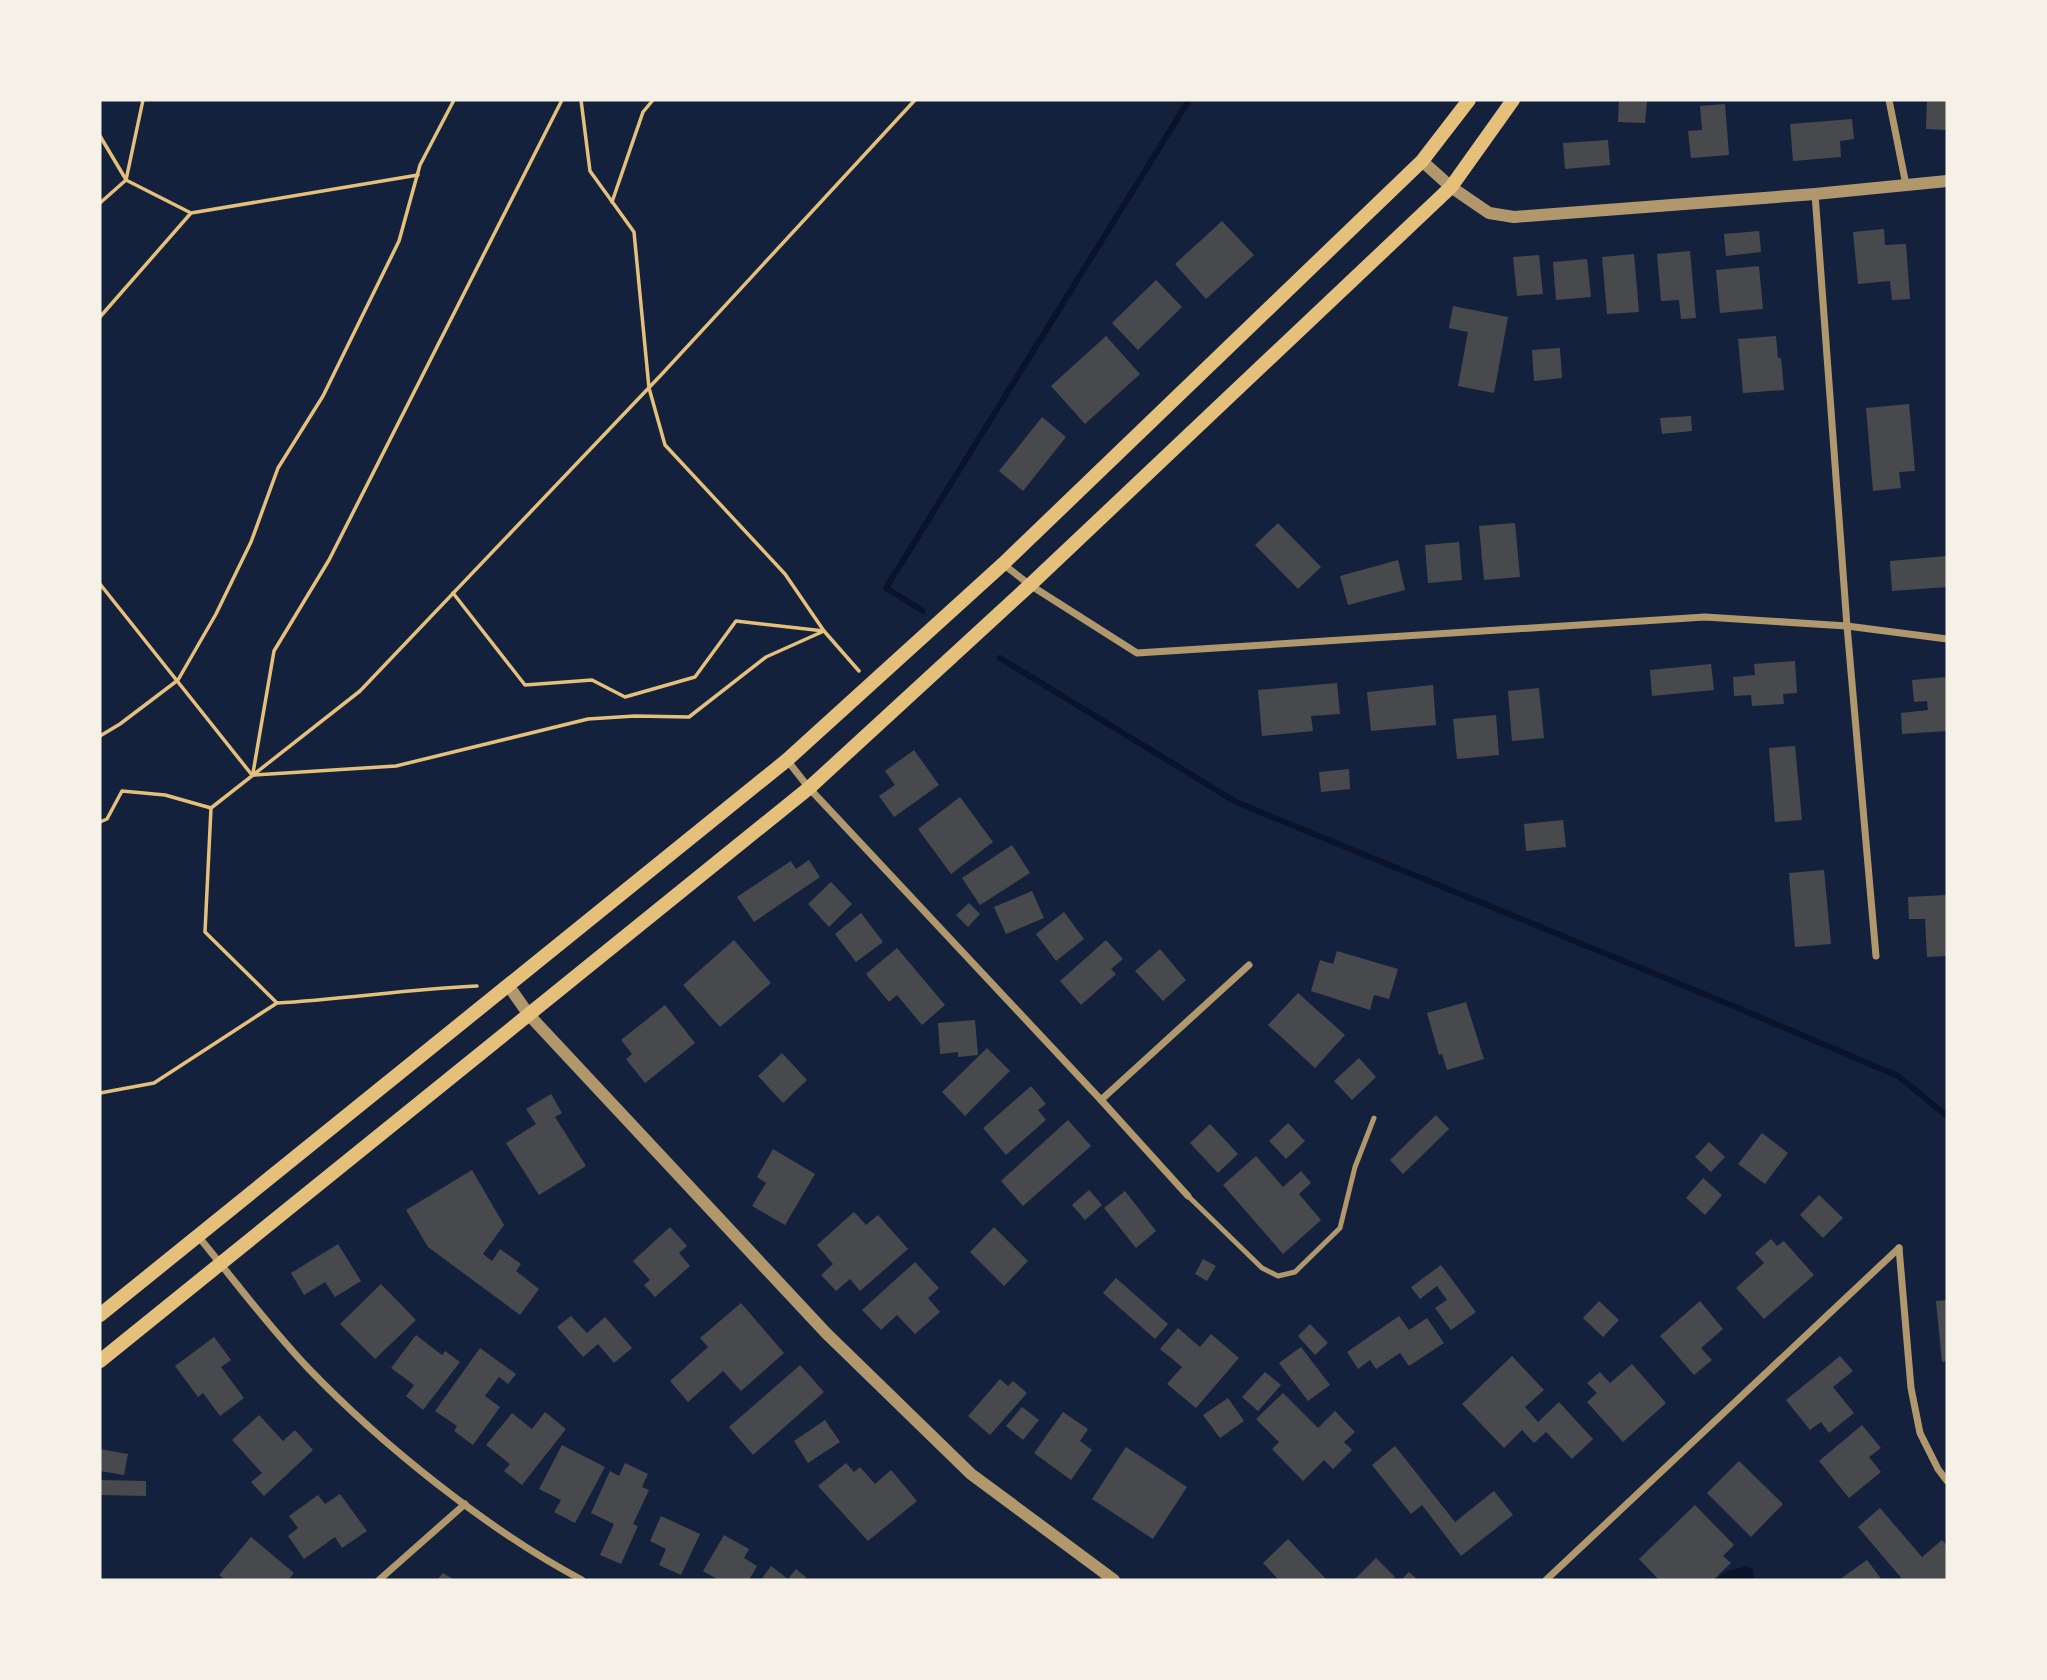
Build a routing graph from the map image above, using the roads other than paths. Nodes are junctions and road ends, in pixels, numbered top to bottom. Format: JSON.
{"nodes":[{"id":1,"x":1469,"y":100,"type":"edge"},
{"id":2,"x":1513,"y":100,"type":"edge"},
{"id":3,"x":1889,"y":100,"type":"edge"},
{"id":4,"x":1422,"y":161,"type":"junction"},
{"id":5,"x":1947,"y":181,"type":"edge"},
{"id":6,"x":1906,"y":185,"type":"junction"},
{"id":7,"x":1451,"y":187,"type":"junction"},
{"id":8,"x":1815,"y":194,"type":"junction"},
{"id":9,"x":1003,"y":564,"type":"junction"},
{"id":10,"x":1030,"y":585,"type":"junction"},
{"id":11,"x":1847,"y":626,"type":"junction"},
{"id":12,"x":1947,"y":639,"type":"edge"},
{"id":13,"x":787,"y":760,"type":"junction"},
{"id":14,"x":809,"y":788,"type":"junction"},
{"id":15,"x":1876,"y":956,"type":"dead end"},
{"id":16,"x":1249,"y":965,"type":"dead end"},
{"id":17,"x":508,"y":985,"type":"junction"},
{"id":18,"x":529,"y":1015,"type":"junction"},
{"id":19,"x":1101,"y":1100,"type":"junction"},
{"id":20,"x":1374,"y":1118,"type":"dead end"},
{"id":21,"x":1188,"y":1196,"type":"joint"},
{"id":22,"x":198,"y":1236,"type":"junction"},
{"id":23,"x":220,"y":1263,"type":"junction"},
{"id":24,"x":100,"y":1315,"type":"edge"},
{"id":25,"x":100,"y":1361,"type":"edge"},
{"id":26,"x":1947,"y":1480,"type":"edge"},
{"id":27,"x":465,"y":1504,"type":"junction"},
{"id":28,"x":379,"y":1580,"type":"edge"},
{"id":29,"x":582,"y":1580,"type":"edge"},
{"id":30,"x":1114,"y":1580,"type":"edge"},
{"id":31,"x":1546,"y":1580,"type":"edge"}],
"edges":[{"from":1,"to":4,"type":"main road"},
{"from":2,"to":7,"type":"main road"},
{"from":3,"to":6,"type":"street"},
{"from":4,"to":7,"type":"street"},
{"from":4,"to":9,"type":"main road"},
{"from":5,"to":6,"type":"street"},
{"from":6,"to":8,"type":"street"},
{"from":7,"to":8,"type":"street"},
{"from":7,"to":10,"type":"main road"},
{"from":8,"to":11,"type":"street"},
{"from":9,"to":10,"type":"street"},
{"from":9,"to":13,"type":"main road"},
{"from":10,"to":11,"type":"street"},
{"from":10,"to":14,"type":"main road"},
{"from":11,"to":12,"type":"street"},
{"from":11,"to":15,"type":"street"},
{"from":13,"to":14,"type":"street"},
{"from":13,"to":17,"type":"main road"},
{"from":14,"to":18,"type":"main road"},
{"from":14,"to":19,"type":"street"},
{"from":16,"to":19,"type":"street"},
{"from":17,"to":18,"type":"street"},
{"from":17,"to":22,"type":"main road"},
{"from":18,"to":23,"type":"main road"},
{"from":18,"to":30,"type":"street"},
{"from":19,"to":21,"type":"street"},
{"from":20,"to":21,"type":"lane"},
{"from":22,"to":23,"type":"street"},
{"from":22,"to":24,"type":"main road"},
{"from":23,"to":25,"type":"main road"},
{"from":23,"to":27,"type":"street"},
{"from":26,"to":31,"type":"street"},
{"from":27,"to":28,"type":"street"},
{"from":27,"to":29,"type":"street"}]}
